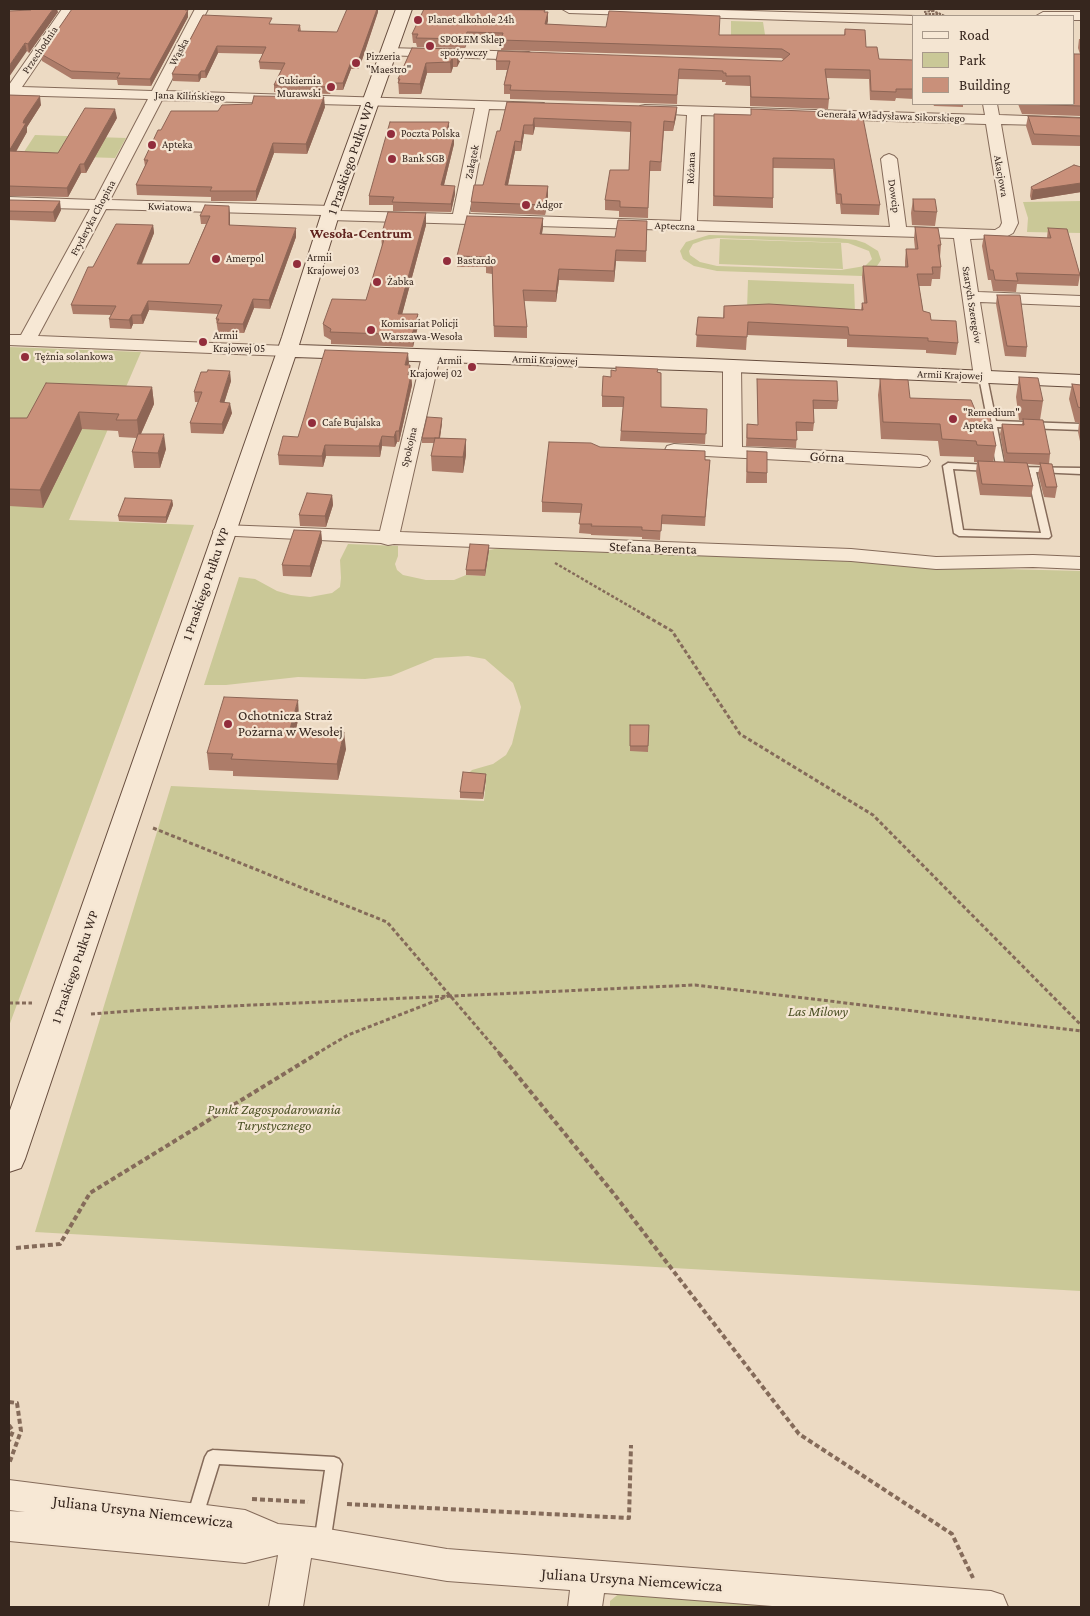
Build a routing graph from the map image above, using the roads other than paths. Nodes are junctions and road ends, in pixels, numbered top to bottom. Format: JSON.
{"nodes":[{"id":1,"x":68,"y":9,"type":"edge"},
{"id":2,"x":202,"y":9,"type":"edge"},
{"id":3,"x":404,"y":9,"type":"edge"},
{"id":4,"x":569,"y":9,"type":"edge"},
{"id":5,"x":912,"y":20,"type":"edge"},
{"id":6,"x":388,"y":52,"type":"junction"},
{"id":7,"x":544,"y":56,"type":"edge"},
{"id":8,"x":10,"y":91,"type":"edge"},
{"id":9,"x":156,"y":95,"type":"junction"},
{"id":10,"x":371,"y":101,"type":"junction"},
{"id":11,"x":483,"y":104,"type":"junction"},
{"id":12,"x":550,"y":106,"type":"edge"},
{"id":13,"x":627,"y":108,"type":"edge"},
{"id":14,"x":694,"y":110,"type":"junction"},
{"id":15,"x":991,"y":111,"type":"edge"},
{"id":16,"x":1081,"y":122,"type":"edge"},
{"id":17,"x":888,"y":159,"type":"dead end"},
{"id":18,"x":9,"y":202,"type":"edge"},
{"id":19,"x":100,"y":205,"type":"junction"},
{"id":20,"x":331,"y":213,"type":"junction"},
{"id":21,"x":460,"y":219,"type":"junction"},
{"id":22,"x":689,"y":226,"type":"junction"},
{"id":23,"x":899,"y":232,"type":"junction"},
{"id":24,"x":961,"y":234,"type":"junction"},
{"id":25,"x":990,"y":236,"type":"joint"},
{"id":26,"x":972,"y":297,"type":"junction"},
{"id":27,"x":1081,"y":301,"type":"edge"},
{"id":28,"x":9,"y":340,"type":"edge"},
{"id":29,"x":26,"y":341,"type":"junction"},
{"id":30,"x":287,"y":351,"type":"junction"},
{"id":31,"x":431,"y":356,"type":"junction"},
{"id":32,"x":732,"y":366,"type":"junction"},
{"id":33,"x":983,"y":377,"type":"junction"},
{"id":34,"x":1081,"y":381,"type":"edge"},
{"id":35,"x":993,"y":424,"type":"junction"},
{"id":36,"x":1081,"y":427,"type":"edge"},
{"id":37,"x":657,"y":450,"type":"edge"},
{"id":38,"x":733,"y":452,"type":"junction"},
{"id":39,"x":920,"y":461,"type":"dead end"},
{"id":40,"x":1000,"y":468,"type":"junction"},
{"id":41,"x":1030,"y":469,"type":"junction"},
{"id":42,"x":1081,"y":471,"type":"edge"},
{"id":43,"x":224,"y":532,"type":"junction"},
{"id":44,"x":388,"y":538,"type":"junction"},
{"id":45,"x":1081,"y":563,"type":"edge"},
{"id":46,"x":9,"y":1159,"type":"edge"},
{"id":47,"x":9,"y":1495,"type":"edge"},
{"id":48,"x":195,"y":1519,"type":"junction"},
{"id":49,"x":9,"y":1526,"type":"edge"},
{"id":50,"x":298,"y":1542,"type":"junction"},
{"id":51,"x":586,"y":1592,"type":"edge"},
{"id":52,"x":286,"y":1607,"type":"edge"},
{"id":53,"x":987,"y":1607,"type":"edge"},
{"id":54,"x":992,"y":1607,"type":"edge"}],
"edges":[{"from":1,"to":8,"type":"street","name":"Przechodnia"},
{"from":2,"to":9,"type":"street","name":"Wąska"},
{"from":3,"to":6,"type":"street","name":"1 Praskiego Pułku WP"},
{"from":4,"to":5,"type":"street"},
{"from":6,"to":7,"type":"street"},
{"from":6,"to":10,"type":"street","name":"1 Praskiego Pułku WP"},
{"from":8,"to":9,"type":"street","name":"Jana Kilińskiego"},
{"from":9,"to":10,"type":"street","name":"Jana Kilińskiego"},
{"from":9,"to":19,"type":"street","name":"Fryderyka Chopina"},
{"from":10,"to":11,"type":"street"},
{"from":10,"to":20,"type":"street","name":"1 Praskiego Pułku WP"},
{"from":11,"to":12,"type":"street"},
{"from":11,"to":21,"type":"street","name":"Zakątek"},
{"from":13,"to":14,"type":"street","name":"Generała Władysława Sikorskiego"},
{"from":14,"to":15,"type":"street","name":"Generała Władysława Sikorskiego"},
{"from":14,"to":22,"type":"street","name":"Różana"},
{"from":15,"to":16,"type":"street","name":"Generała Władysława Sikorskiego"},
{"from":15,"to":25,"type":"street","name":"Akacjowa"},
{"from":17,"to":23,"type":"street","name":"Dowcip"},
{"from":18,"to":19,"type":"street","name":"Kwiatowa"},
{"from":19,"to":20,"type":"street","name":"Kwiatowa"},
{"from":19,"to":29,"type":"street","name":"Fryderyka Chopina"},
{"from":20,"to":21,"type":"street","name":"Apteczna"},
{"from":20,"to":30,"type":"street","name":"1 Praskiego Pułku WP"},
{"from":21,"to":22,"type":"street","name":"Apteczna"},
{"from":22,"to":23,"type":"street","name":"Apteczna"},
{"from":23,"to":24,"type":"street","name":"Apteczna"},
{"from":24,"to":25,"type":"street","name":"Apteczna"},
{"from":24,"to":26,"type":"street","name":"Szarych Szeregów"},
{"from":26,"to":27,"type":"street"},
{"from":26,"to":33,"type":"street","name":"Szarych Szeregów"},
{"from":28,"to":29,"type":"street","name":"Armii Krajowej"},
{"from":29,"to":30,"type":"street","name":"Armii Krajowej"},
{"from":30,"to":31,"type":"street","name":"Armii Krajowej"},
{"from":30,"to":43,"type":"street","name":"1 Praskiego Pułku WP"},
{"from":31,"to":32,"type":"street","name":"Armii Krajowej"},
{"from":31,"to":44,"type":"street","name":"Spokojna"},
{"from":32,"to":33,"type":"street","name":"Armii Krajowej"},
{"from":32,"to":38,"type":"street"},
{"from":33,"to":34,"type":"street","name":"Armii Krajowej"},
{"from":33,"to":35,"type":"lane"},
{"from":35,"to":36,"type":"lane"},
{"from":35,"to":40,"type":"lane"},
{"from":37,"to":38,"type":"street","name":"Górna"},
{"from":38,"to":39,"type":"street","name":"Górna"},
{"from":40,"to":41,"type":"lane"},
{"from":40,"to":41,"type":"lane"},
{"from":41,"to":42,"type":"lane"},
{"from":43,"to":44,"type":"street","name":"Stefana Berenta"},
{"from":43,"to":46,"type":"street","name":"1 Praskiego Pułku WP"},
{"from":44,"to":45,"type":"street","name":"Stefana Berenta"},
{"from":47,"to":48,"type":"street","name":"Juliana Ursyna Niemcewicza"},
{"from":48,"to":50,"type":"street","name":"Juliana Ursyna Niemcewicza"},
{"from":48,"to":50,"type":"lane"},
{"from":49,"to":50,"type":"street","name":"Juliana Ursyna Niemcewicza"},
{"from":50,"to":51,"type":"street","name":"Juliana Ursyna Niemcewicza"},
{"from":50,"to":52,"type":"street"},
{"from":51,"to":53,"type":"street","name":"Juliana Ursyna Niemcewicza"},
{"from":53,"to":54,"type":"street","name":"Juliana Ursyna Niemcewicza"}]}
